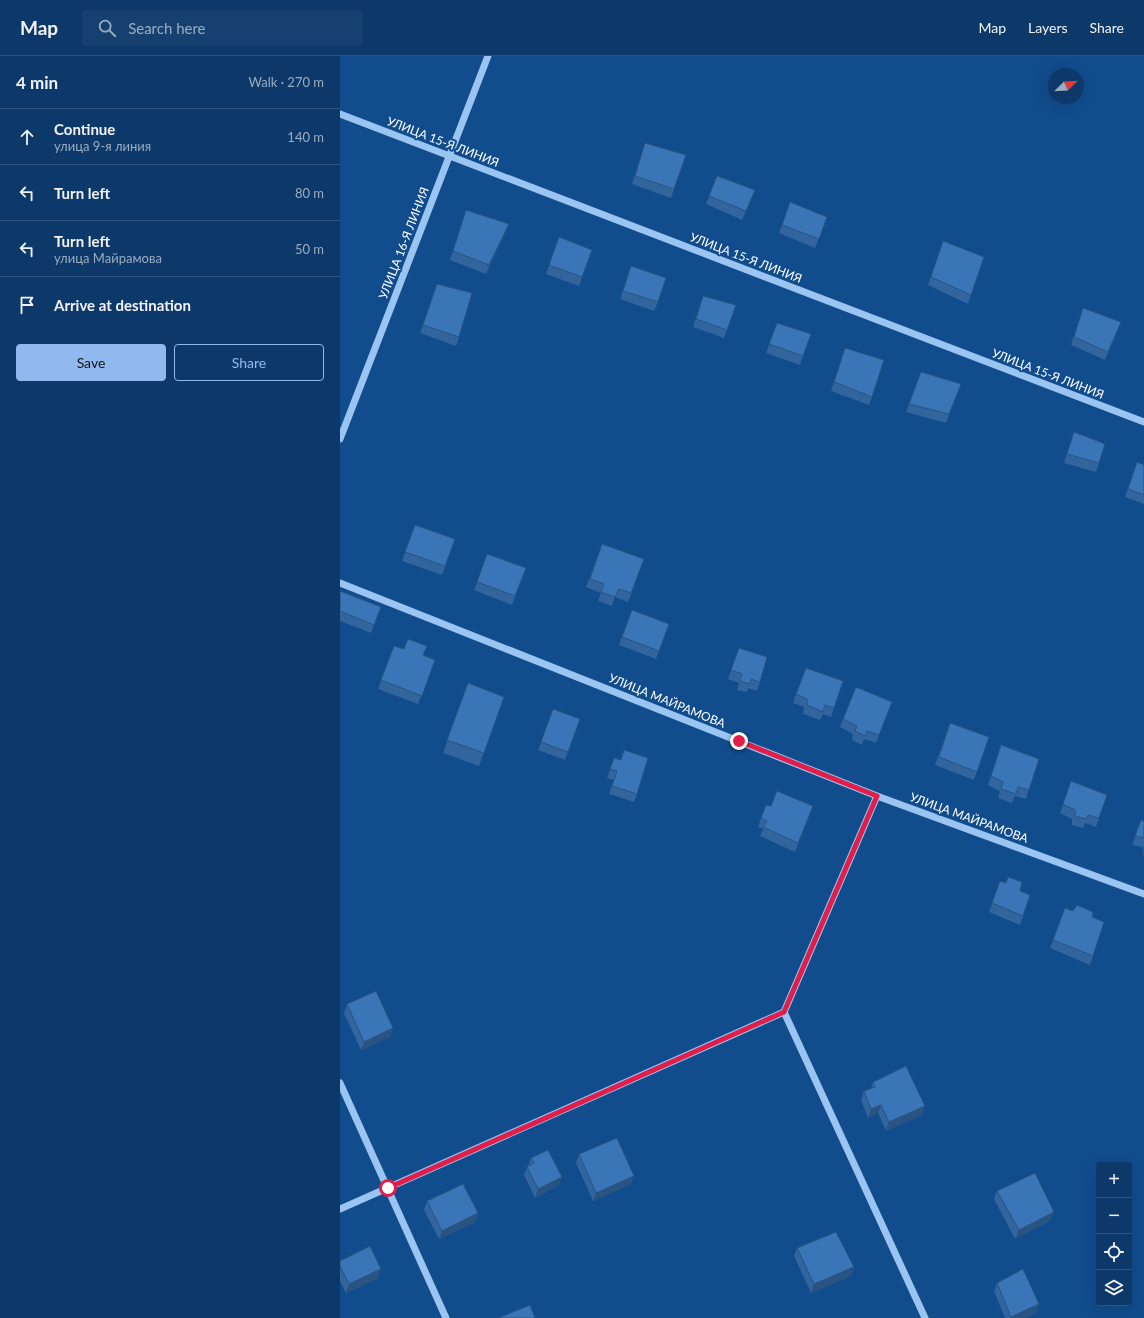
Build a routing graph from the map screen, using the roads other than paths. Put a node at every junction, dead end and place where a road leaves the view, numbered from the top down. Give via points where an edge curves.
1 (488, 56) edge
2 (340, 114) edge
3 (450, 157) junction
4 (1144, 422) edge
5 (340, 439) edge
6 (340, 583) edge
7 (877, 796) junction
8 (1144, 894) edge
9 (784, 1012) junction
10 (340, 1083) edge
11 (388, 1188) junction
12 (340, 1209) edge
13 (446, 1318) edge
14 (925, 1318) edge

1 - 3 street, УЛИЦА 16-Я ЛИНИЯ
2 - 3 street, УЛИЦА 15-Я ЛИНИЯ
3 - 4 street, УЛИЦА 15-Я ЛИНИЯ
3 - 5 street, УЛИЦА 16-Я ЛИНИЯ
6 - 7 street, УЛИЦА МАЙРАМОВА
7 - 8 street, УЛИЦА МАЙРАМОВА
7 - 9 street
9 - 11 street
9 - 14 street
10 - 11 street
11 - 12 street
11 - 13 street

